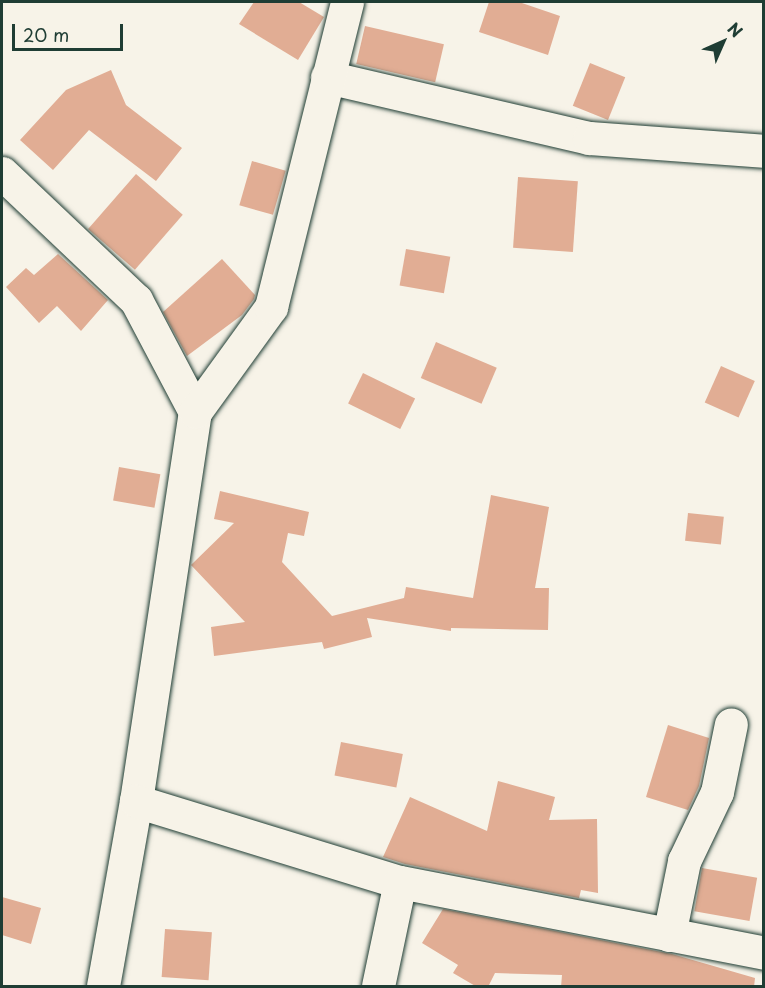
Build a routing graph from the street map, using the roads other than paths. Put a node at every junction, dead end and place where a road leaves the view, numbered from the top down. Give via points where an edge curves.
1 (347, 2) edge
2 (327, 77) junction
3 (764, 151) edge
4 (2, 173) edge
5 (195, 412) junction
6 (731, 724) dead end
7 (136, 801) junction
8 (400, 882) junction
9 (669, 935) junction
10 (764, 953) edge
11 (103, 987) edge
12 (378, 987) edge

1 - 2 street
2 - 3 street via 589,138
2 - 5 street via 271,307
4 - 5 street via 136,300
5 - 7 street
6 - 9 street via 717,792 684,861
7 - 8 street
7 - 11 street
8 - 9 street
8 - 12 street
9 - 10 street

